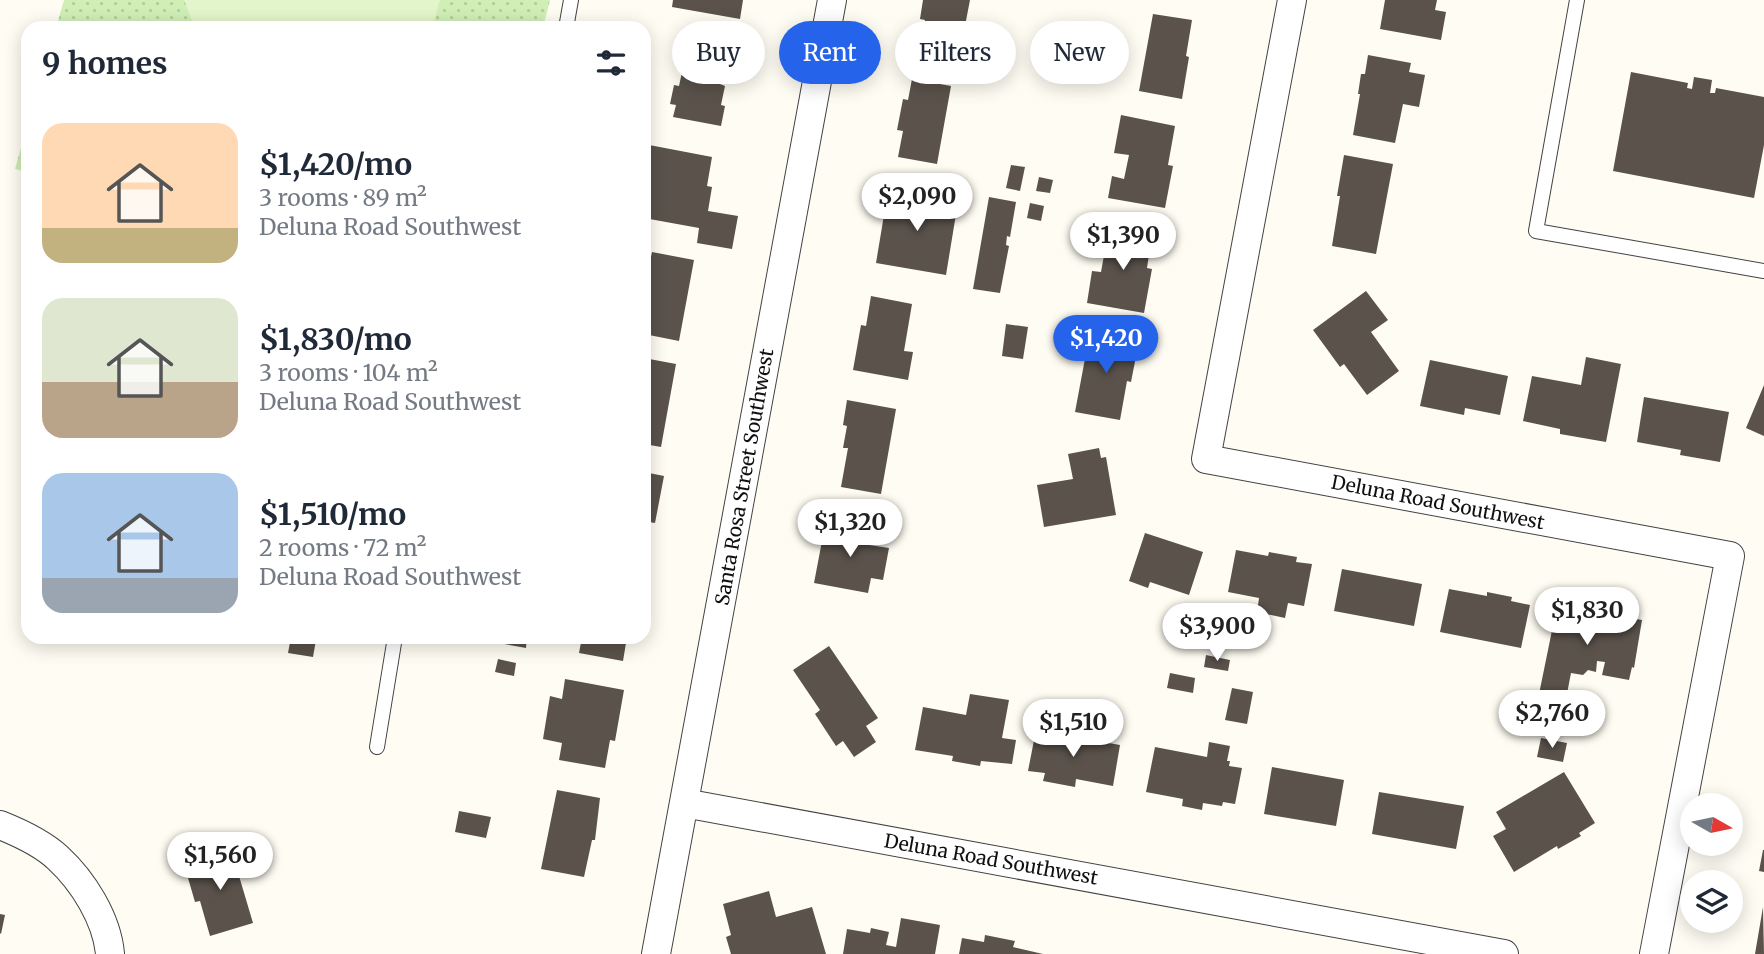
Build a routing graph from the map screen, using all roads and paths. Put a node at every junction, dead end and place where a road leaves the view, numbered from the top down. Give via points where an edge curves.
1 (571, 0) edge
2 (832, 0) edge
3 (1292, 0) edge
4 (1577, 0) edge
5 (567, 21) edge
6 (1764, 271) edge
7 (394, 644) edge
8 (377, 747) dead end
9 (684, 803) junction
10 (0, 825) edge
11 (110, 954) edge
12 (656, 954) edge
13 (1504, 954) edge
14 (1654, 954) edge

1 - 5 lane
2 - 9 street, Santa Rosa Street Southwest
3 - 14 street, Deluna Road Southwest via 1206,459 1730,556
4 - 6 lane via 1536,230
7 - 8 lane
9 - 12 street, Santa Rosa Street Southwest
9 - 13 street, Deluna Road Southwest
10 - 11 street via 27,836 65,866 96,909

